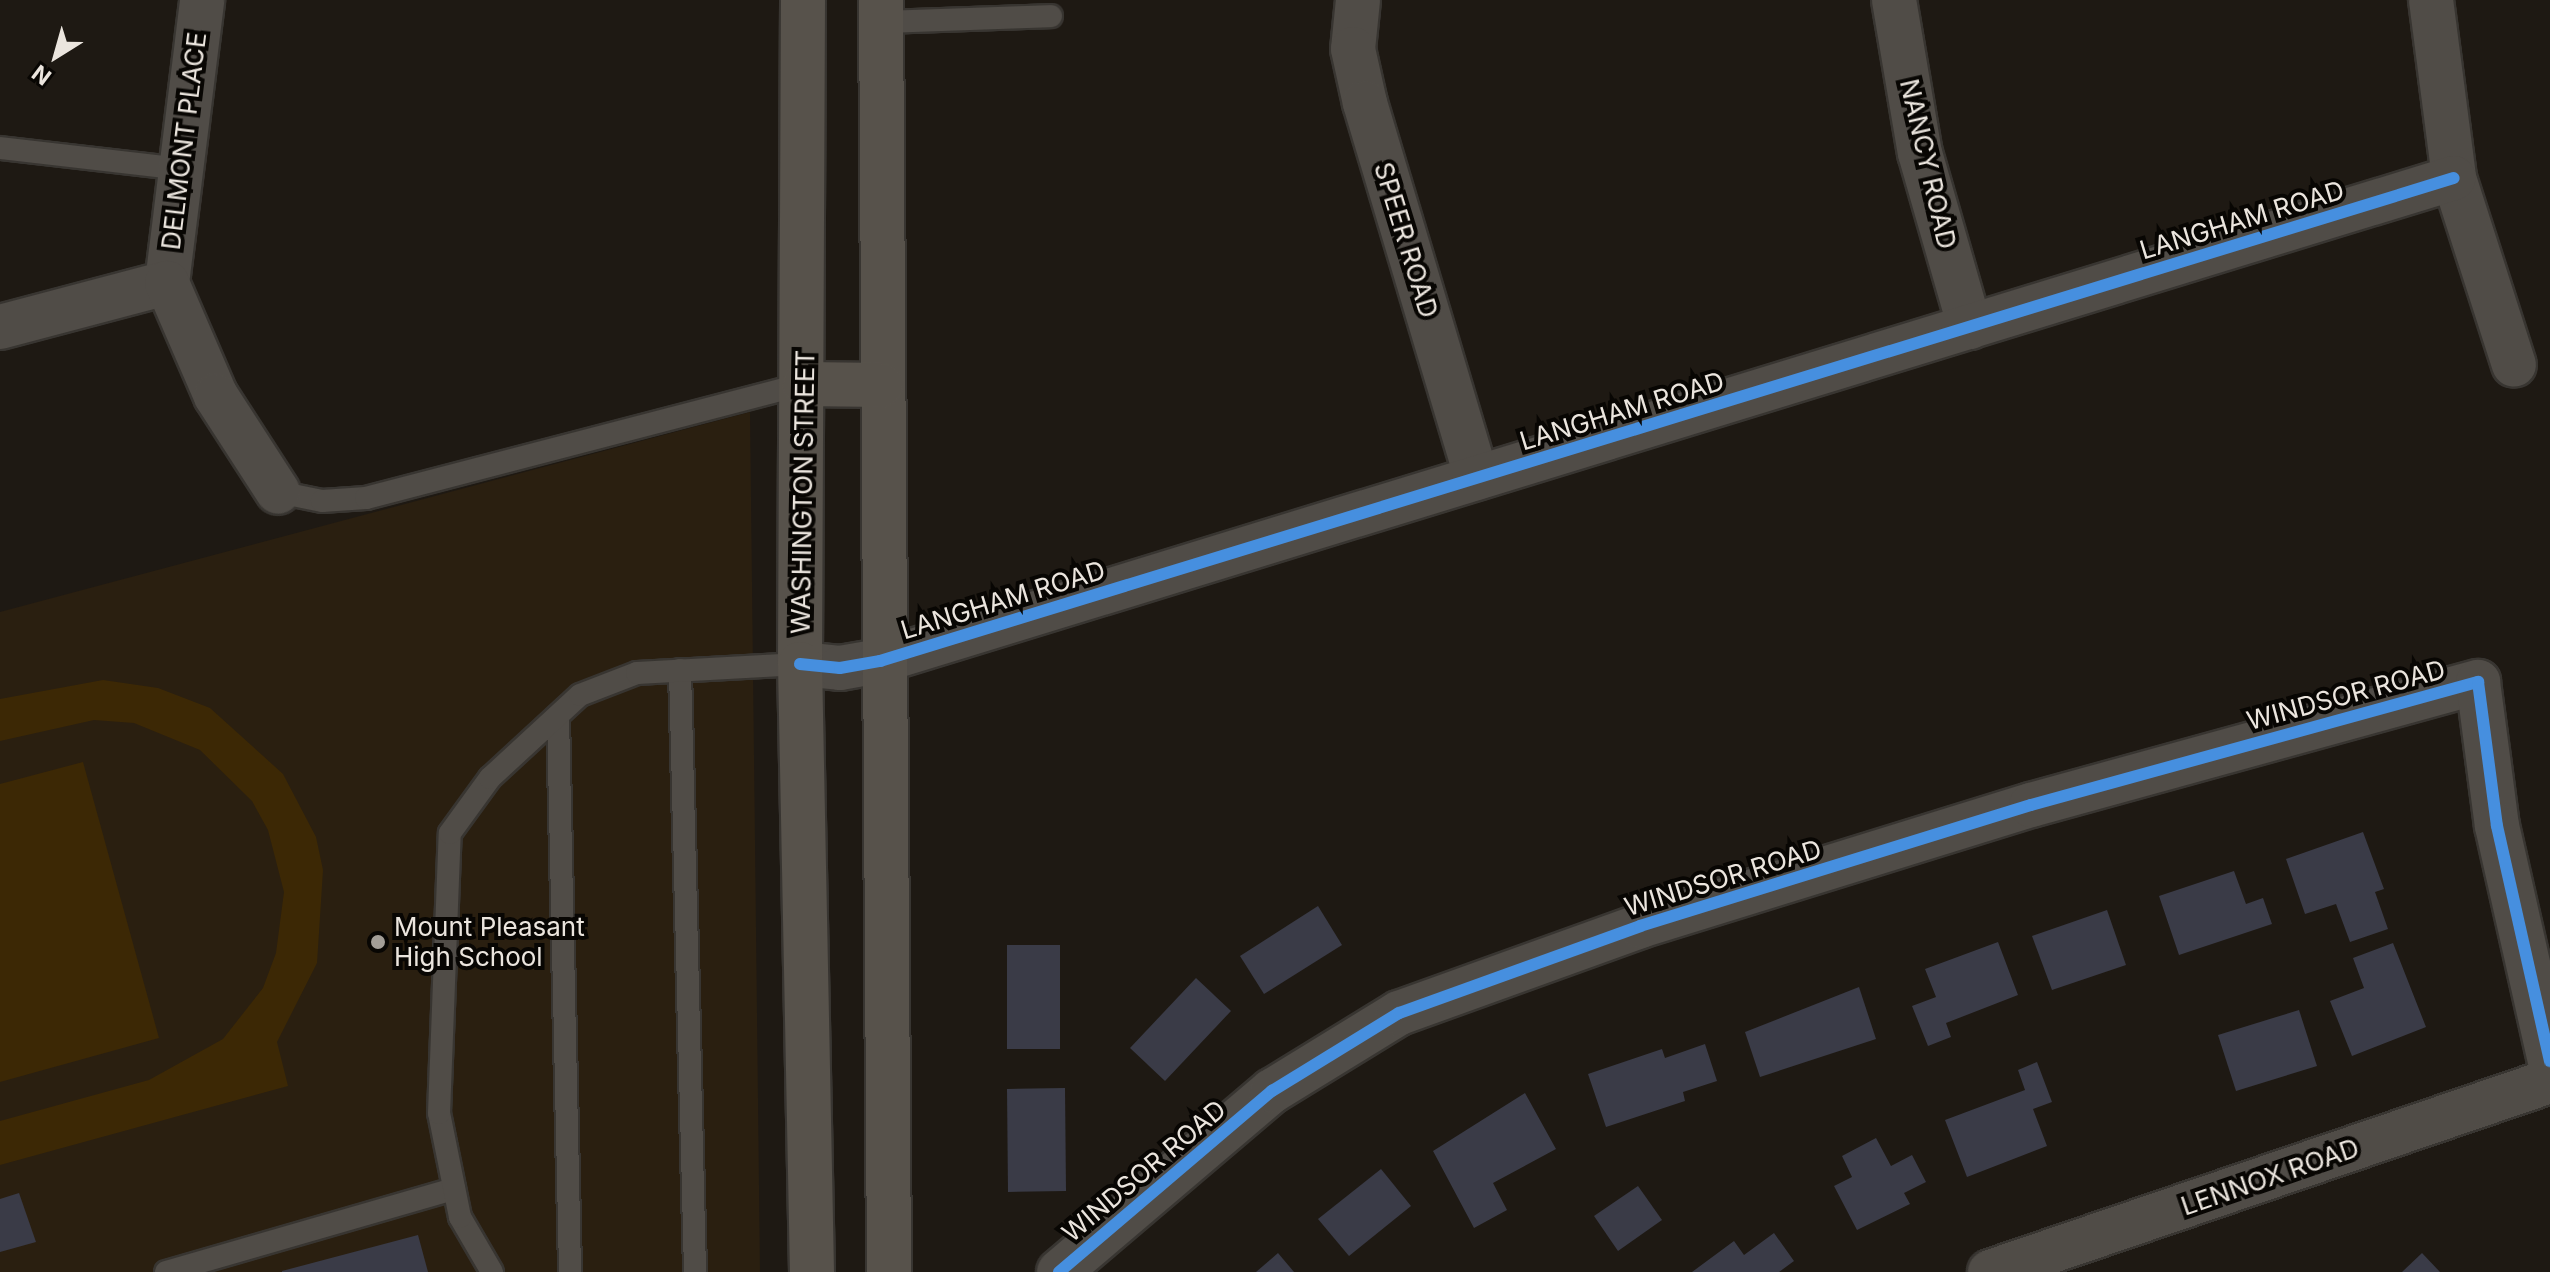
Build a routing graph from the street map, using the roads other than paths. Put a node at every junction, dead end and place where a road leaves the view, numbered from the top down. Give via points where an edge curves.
1 (202, 0) edge
2 (803, 0) edge
3 (1358, 0) edge
4 (1894, 0) edge
5 (2431, 0) edge
6 (881, 11) edge
7 (1051, 16) dead end
8 (0, 148) edge
9 (181, 169) junction
10 (2454, 178) junction
11 (167, 283) junction
12 (0, 327) edge
13 (1970, 327) junction
14 (2514, 365) dead end
15 (805, 384) junction
16 (881, 385) junction
17 (1477, 478) junction
18 (278, 492) joint
19 (880, 661) junction
20 (800, 664) junction
21 (680, 670) junction
22 (558, 716) junction
23 (2550, 1061) edge
24 (2550, 1081) edge
25 (454, 1189) junction
26 (166, 1272) edge
27 (492, 1272) edge
28 (570, 1272) edge
29 (695, 1272) edge
30 (812, 1272) edge
31 (889, 1272) edge
32 (1059, 1272) edge
33 (1990, 1272) edge

1 - 9 street, DELMONT PLACE
2 - 15 main road, WASHINGTON STREET
3 - 17 street, SPEER ROAD via 1353,49 1365,103
4 - 13 street, NANCY ROAD via 1920,153
5 - 10 street
6 - 7 lane
6 - 16 main road
8 - 9 lane
9 - 11 street, DELMONT PLACE
10 - 13 street, LANGHAM ROAD
10 - 14 street
11 - 12 street
11 - 18 street via 228,418
13 - 17 street, LANGHAM ROAD
15 - 16 main road
15 - 18 lane via 366,498 322,501
15 - 20 main road, WASHINGTON STREET
16 - 19 main road
17 - 19 street, LANGHAM ROAD
19 - 20 street, LANGHAM ROAD via 840,668
19 - 31 main road
20 - 21 lane
20 - 30 main road, WASHINGTON STREET
21 - 22 lane via 637,673 580,695
21 - 29 lane
22 - 25 lane via 490,778 450,833 439,1113
22 - 28 lane
23 - 32 street, WINDSOR ROAD via 2497,826 2478,682 2001,814 1640,926 1399,1013 1272,1091
24 - 33 street, LENNOX ROAD
25 - 26 lane
25 - 27 lane via 460,1217

